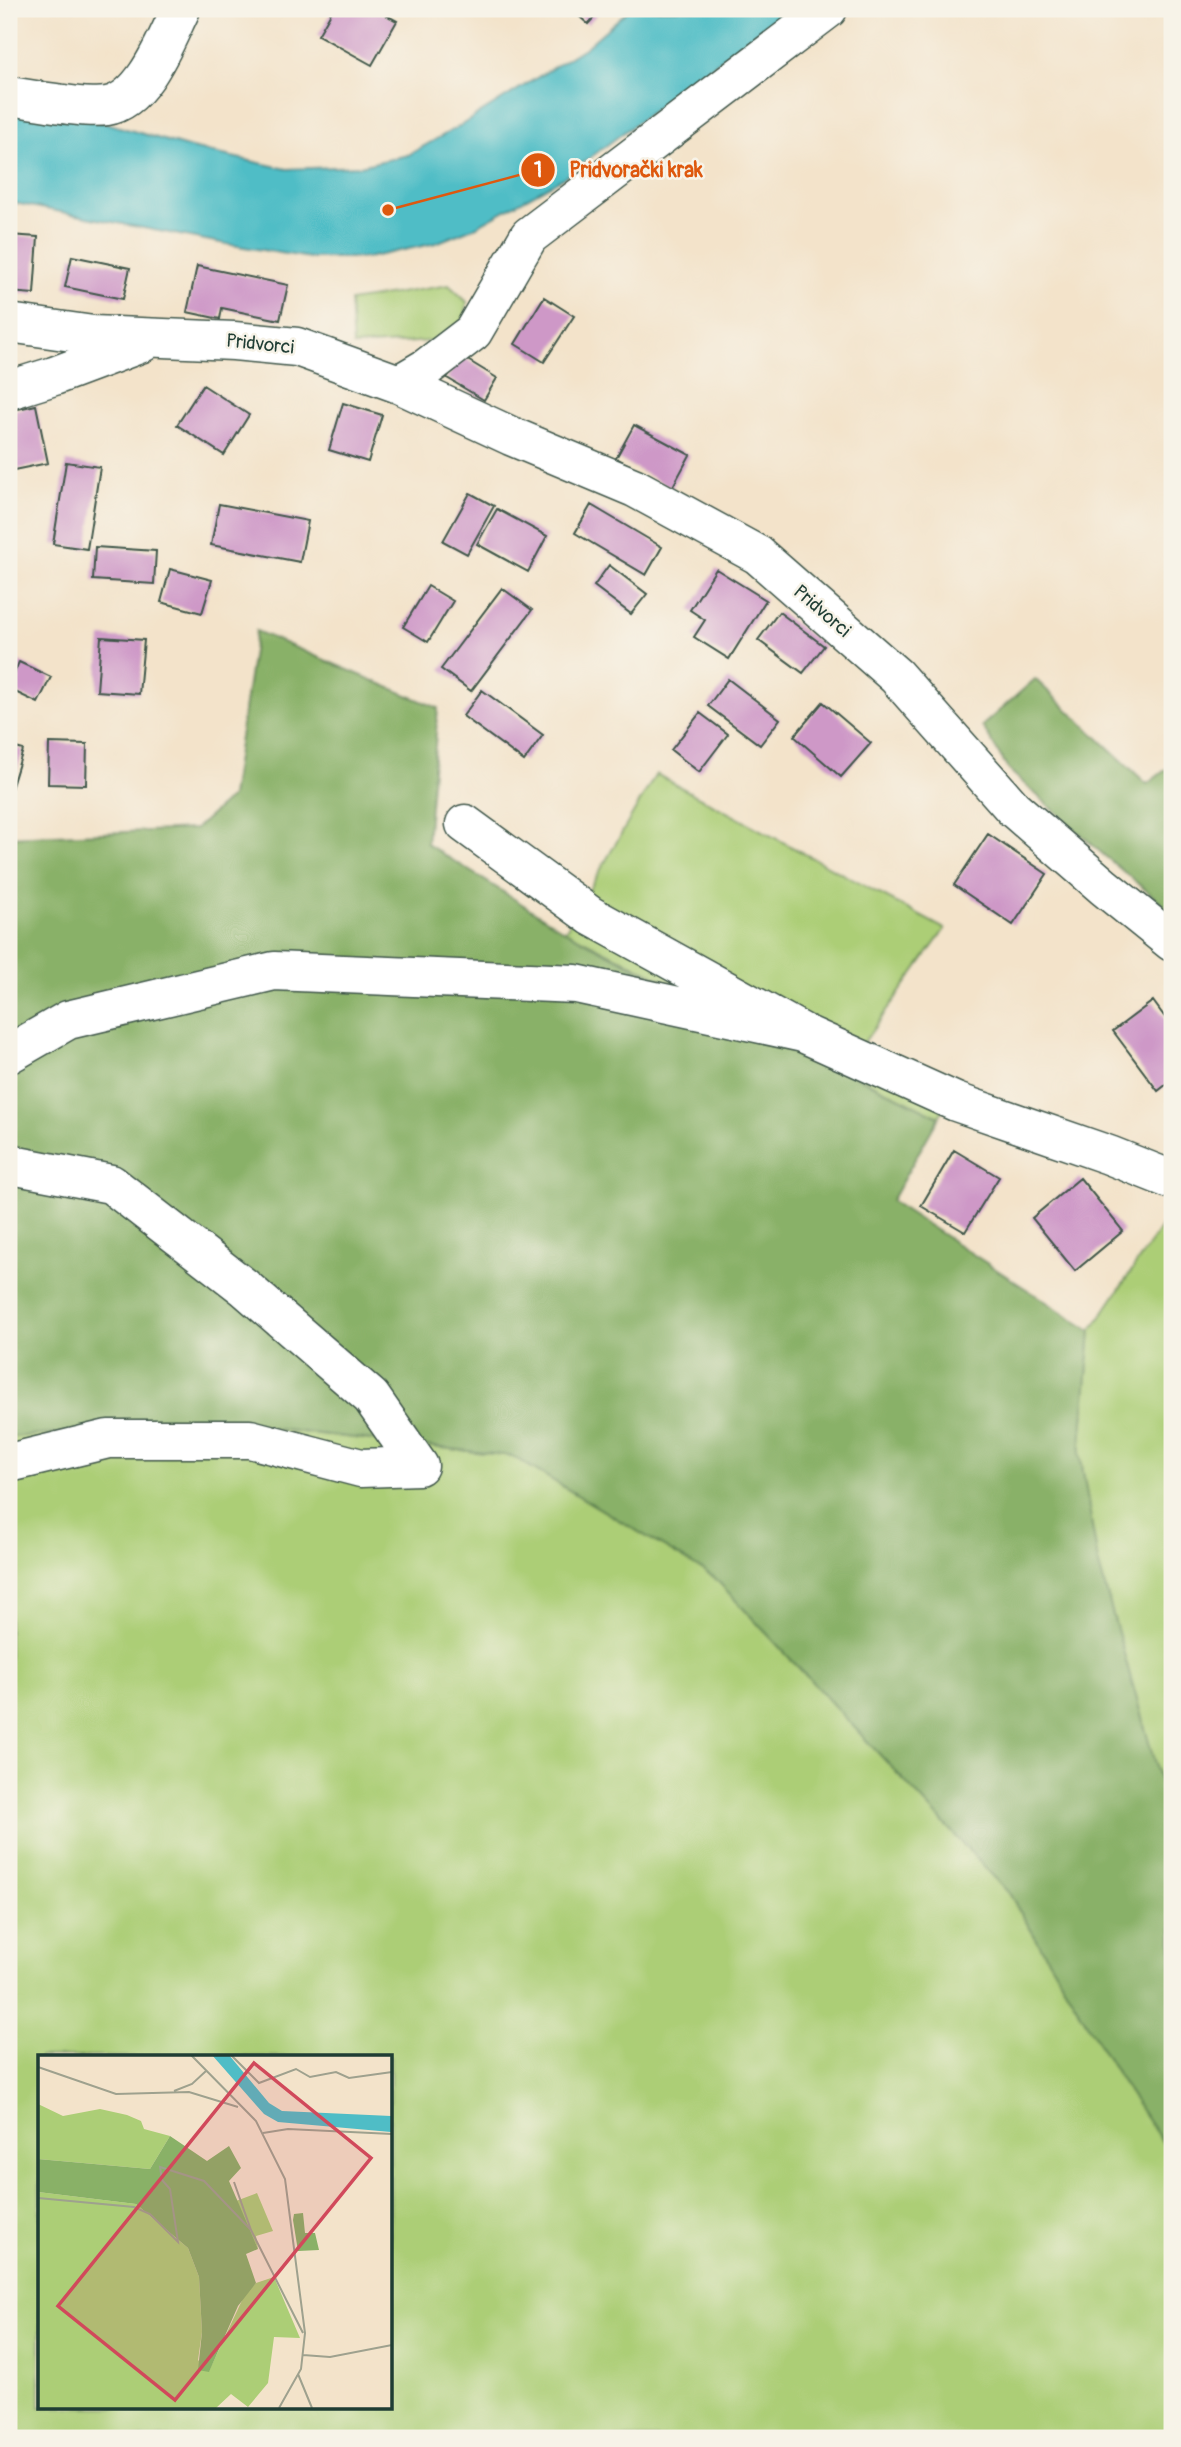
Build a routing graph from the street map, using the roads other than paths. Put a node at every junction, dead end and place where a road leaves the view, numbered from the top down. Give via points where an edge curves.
1 (181, 9) edge
2 (828, 9) edge
3 (9, 96) edge
4 (9, 323) edge
5 (157, 338) junction
6 (399, 384) junction
7 (9, 390) edge
8 (464, 824) dead end
9 (1172, 942) edge
10 (803, 1033) junction
11 (9, 1054) edge
12 (9, 1161) edge
13 (1172, 1180) edge
14 (9, 1464) edge

1 - 3 street via 155,60 126,100 106,107
2 - 6 street via 530,236 473,332
4 - 5 street, Pridvorci
5 - 6 street, Pridvorci via 297,347
5 - 7 street, Pridvorci
6 - 9 street, Pridvorci via 635,488 758,555 896,677 1013,808
8 - 10 street via 591,916
10 - 11 street via 576,984 274,971 68,1020
10 - 13 street via 956,1101
12 - 14 street via 111,1184 244,1287 371,1397 419,1466 361,1468 250,1439 108,1439

